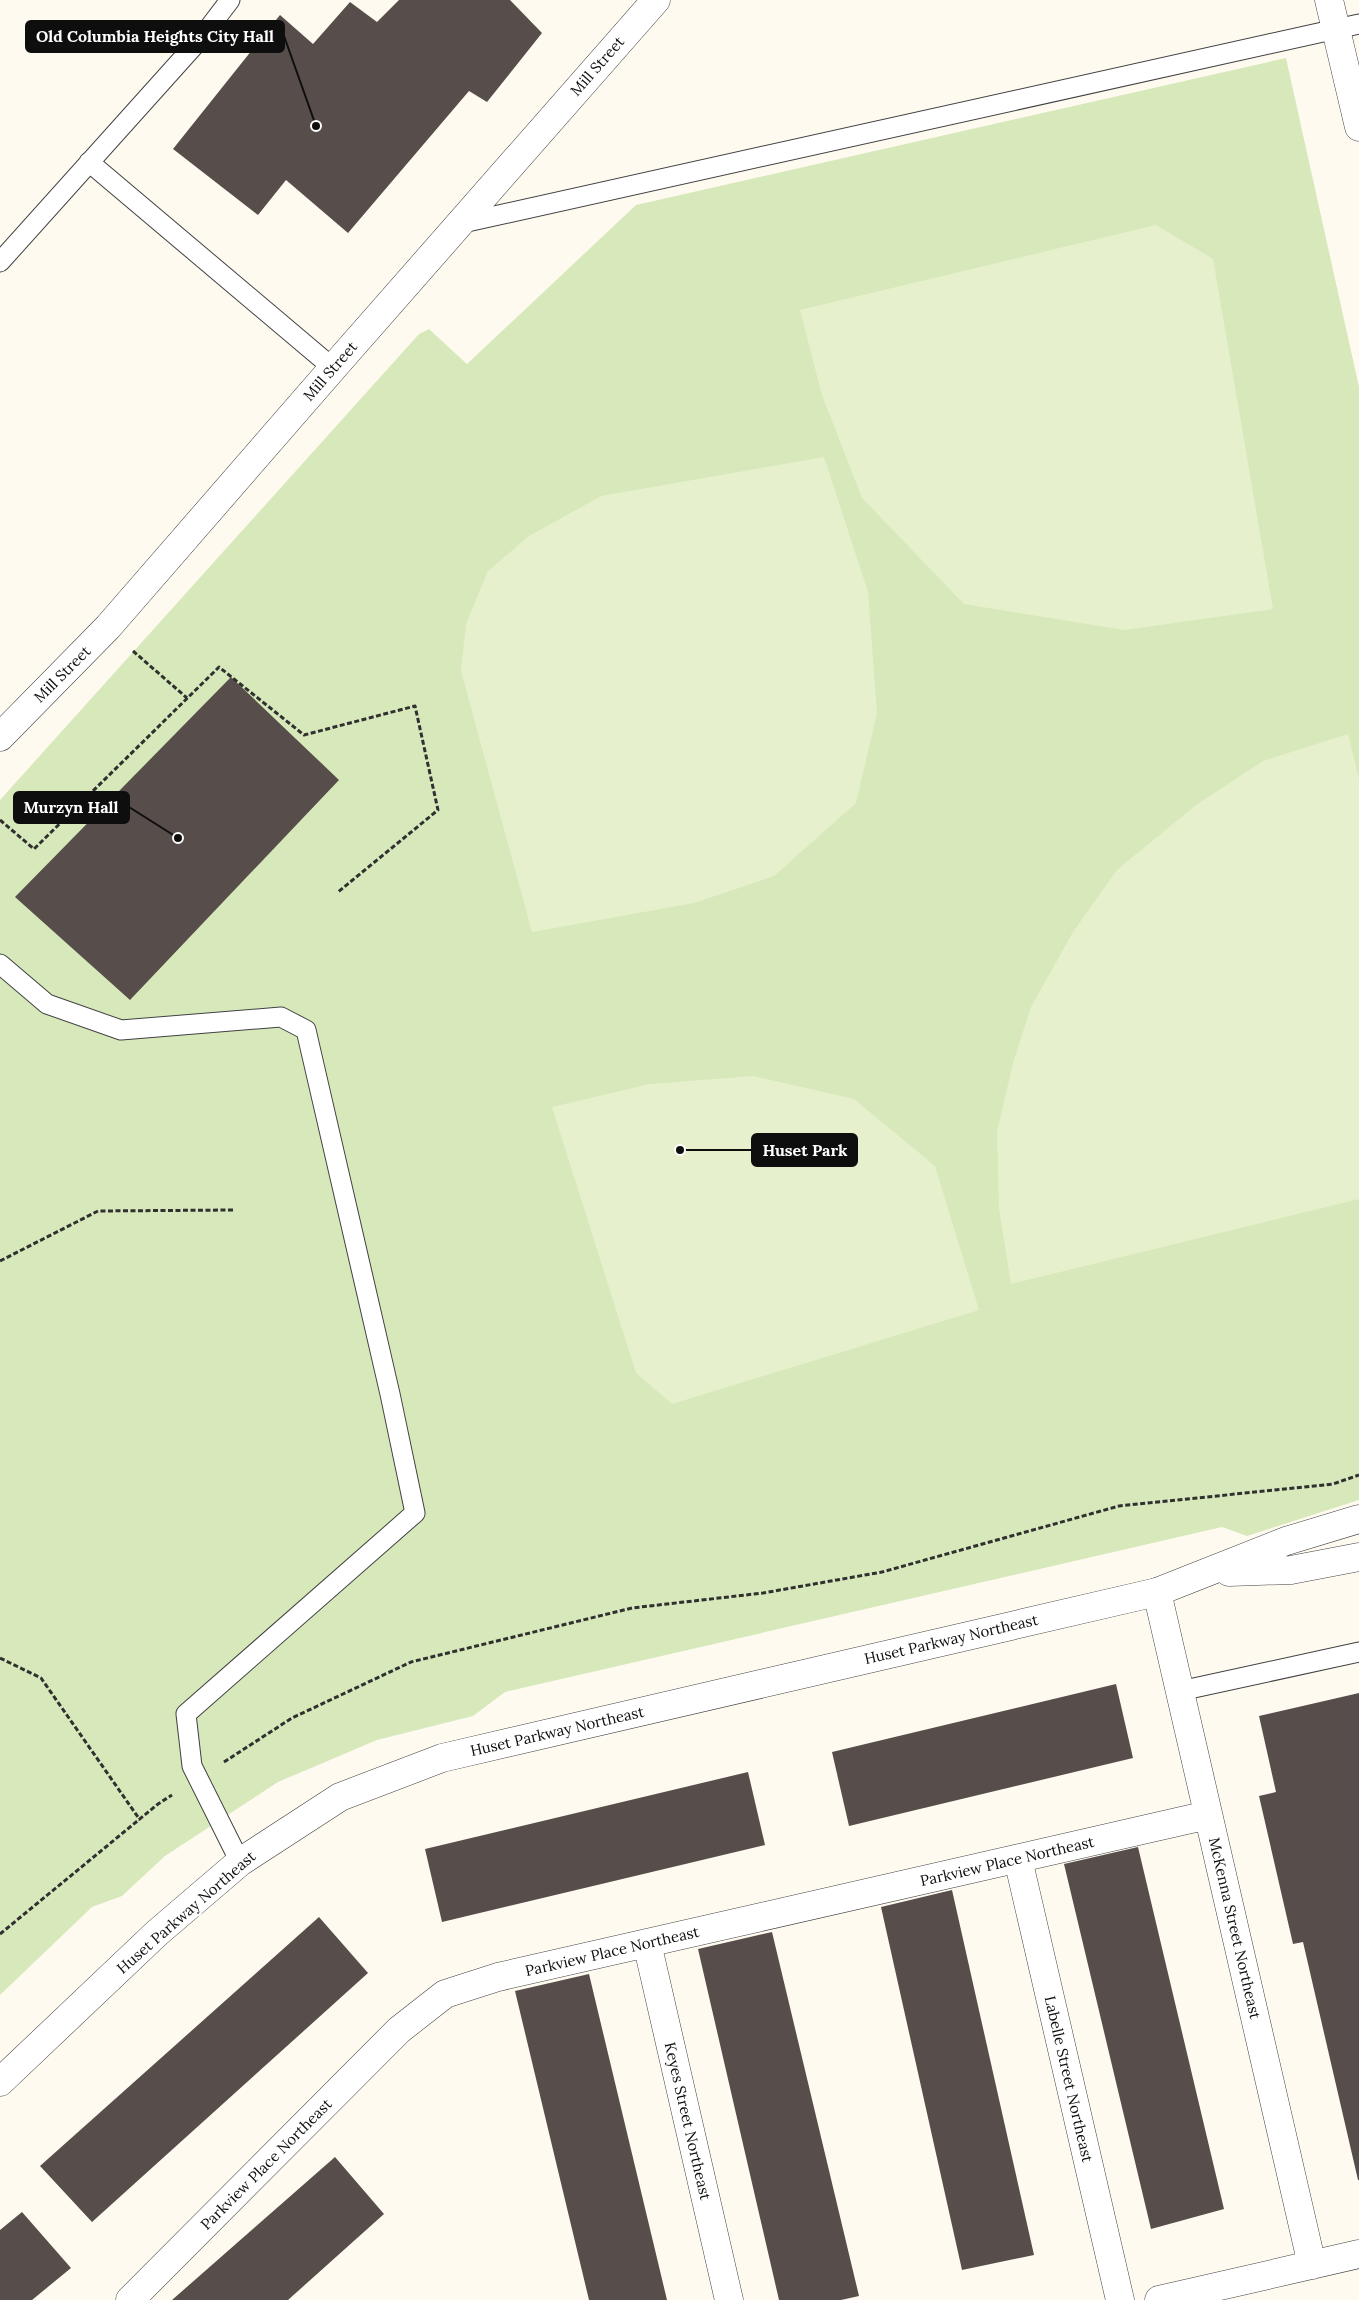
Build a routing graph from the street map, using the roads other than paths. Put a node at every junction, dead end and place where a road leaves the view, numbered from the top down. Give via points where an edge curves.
1 (230, 0) edge
2 (656, 0) edge
3 (1328, 0) edge
4 (1347, 27) edge
5 (1359, 128) edge
6 (89, 162) junction
7 (458, 224) junction
8 (0, 262) edge
9 (332, 368) junction
10 (0, 737) edge
11 (0, 964) edge
12 (1359, 1519) edge
13 (1359, 1557) edge
14 (1210, 1573) junction
15 (1157, 1592) junction
16 (1359, 1652) edge
17 (1180, 1690) junction
18 (1208, 1815) junction
19 (1018, 1859) junction
20 (240, 1862) junction
21 (647, 1943) junction
22 (0, 2082) edge
23 (1359, 2254) edge
24 (1312, 2265) junction
25 (130, 2300) edge
26 (729, 2300) edge
27 (1120, 2300) edge
28 (1159, 2300) edge

1 - 6 lane via 202,37
2 - 7 street, Mill Street
3 - 4 street
4 - 5 street
4 - 7 lane
6 - 8 lane
6 - 9 lane
7 - 9 street, Mill Street
9 - 10 street, Mill Street via 108,628
11 - 20 lane via 47,1004 122,1030 281,1017 306,1030 415,1513 186,1714 192,1766
12 - 14 street, Huset Parkway Northeast via 1286,1541
13 - 14 street, Huset Parkway Northeast via 1291,1570
14 - 15 street, Huset Parkway Northeast
15 - 17 street, McKenna Street Northeast
15 - 20 street, Huset Parkway Northeast via 442,1758 340,1798
16 - 17 lane
17 - 18 street, McKenna Street Northeast
18 - 19 street, Parkview Place Northeast
18 - 24 street, McKenna Street Northeast
19 - 21 street, Parkview Place Northeast
19 - 27 street, Labelle Street Northeast
20 - 22 street, Huset Parkway Northeast via 158,1933
21 - 25 street, Parkview Place Northeast via 498,1977 445,1994 399,2030
21 - 26 street, Keyes Street Northeast
23 - 24 street
24 - 28 street

